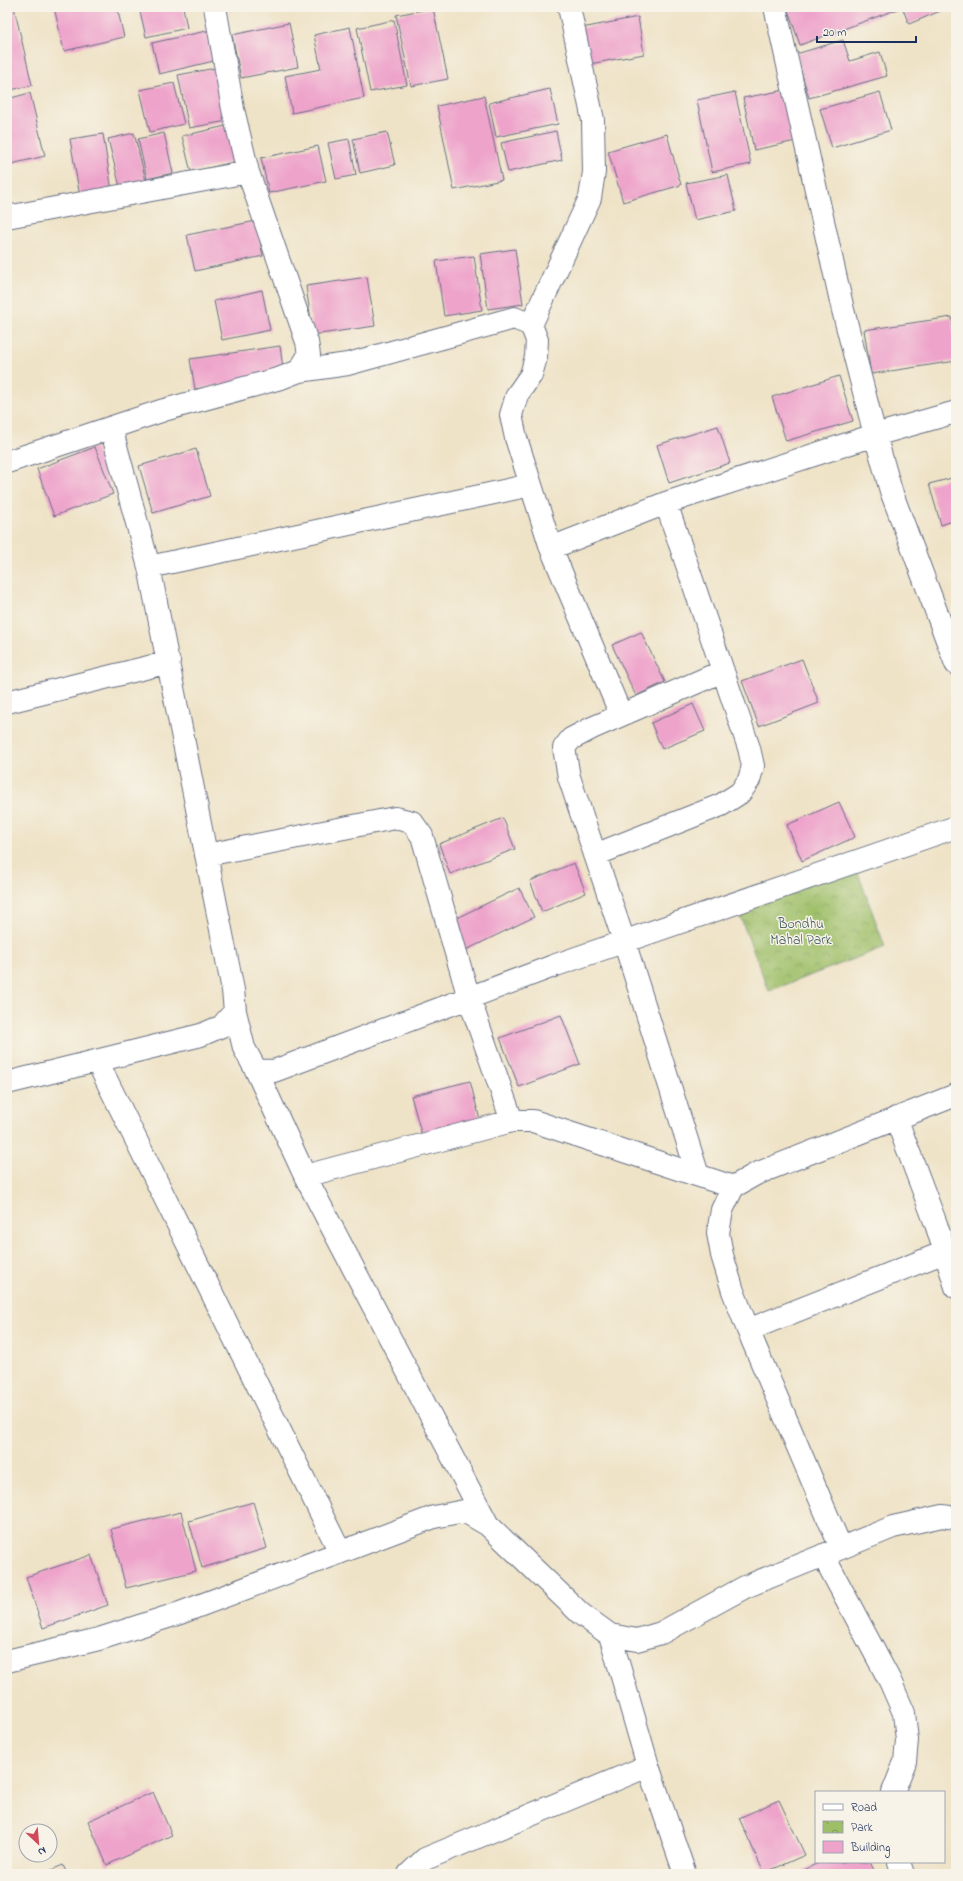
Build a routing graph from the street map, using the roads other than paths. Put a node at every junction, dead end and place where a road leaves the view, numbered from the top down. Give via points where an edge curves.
1 (215, 7) edge
2 (570, 7) edge
3 (775, 7) edge
4 (248, 172) junction
5 (7, 217) edge
6 (531, 325) junction
7 (298, 371) junction
8 (956, 412) edge
9 (112, 428) junction
10 (875, 435) junction
11 (7, 462) edge
12 (531, 485) junction
13 (666, 503) junction
14 (551, 548) junction
15 (149, 567) junction
16 (169, 662) junction
17 (956, 664) edge
18 (723, 671) junction
19 (7, 702) edge
20 (621, 715) junction
21 (956, 827) edge
22 (206, 855) junction
23 (595, 855) junction
24 (624, 941) junction
25 (469, 998) junction
26 (235, 1011) junction
27 (97, 1061) junction
28 (256, 1070) junction
29 (7, 1083) edge
30 (956, 1094) edge
31 (896, 1118) junction
32 (512, 1121) junction
33 (698, 1175) junction
34 (305, 1176) junction
35 (733, 1187) junction
36 (945, 1252) junction
37 (956, 1287) edge
38 (748, 1330) junction
39 (956, 1518) edge
40 (488, 1525) junction
41 (340, 1552) junction
42 (832, 1552) junction
43 (610, 1635) junction
44 (7, 1661) edge
45 (648, 1766) junction
46 (893, 1791) edge
47 (899, 1863) edge
48 (680, 1872) edge
49 (409, 1874) edge
50 (903, 1874) edge

1 - 4 street via 233,109
2 - 6 street via 593,120 594,172 590,198
3 - 10 street via 843,310
4 - 5 street
4 - 7 street via 307,342 309,355
6 - 7 street via 514,318 348,364
6 - 12 street via 537,340 536,357 531,375 517,395 511,415
7 - 9 street
8 - 10 street
9 - 11 street
9 - 15 street
10 - 13 street
10 - 17 street via 892,491
12 - 14 street
12 - 15 street
13 - 14 street
13 - 18 street
14 - 20 street
15 - 16 street
16 - 19 street
16 - 22 street
18 - 20 street
18 - 23 street via 753,766 749,780 740,793 721,805
20 - 23 street via 572,739 564,748 568,777
21 - 24 street
22 - 25 street via 395,818 412,822 422,836
22 - 26 street
23 - 24 street
24 - 25 street
24 - 33 street
25 - 28 street via 274,1071
25 - 32 street
26 - 27 street via 222,1026 201,1035
26 - 28 street via 244,1048
27 - 29 street
27 - 41 street
28 - 34 street
30 - 31 street
31 - 35 street via 756,1174
31 - 36 street
32 - 33 street via 533,1121
32 - 34 street
33 - 35 street
34 - 40 street
35 - 38 street via 722,1210 718,1233 732,1291
36 - 37 street
36 - 38 street
38 - 42 street
39 - 42 street via 942,1516 893,1527
40 - 41 street via 464,1511 434,1517
40 - 43 street via 581,1614
41 - 44 street via 180,1613 99,1639
42 - 43 street via 745,1587 661,1633 638,1640
42 - 46 street via 904,1713 907,1740 905,1762
43 - 45 street
45 - 48 street
45 - 49 street via 425,1859
47 - 50 street

